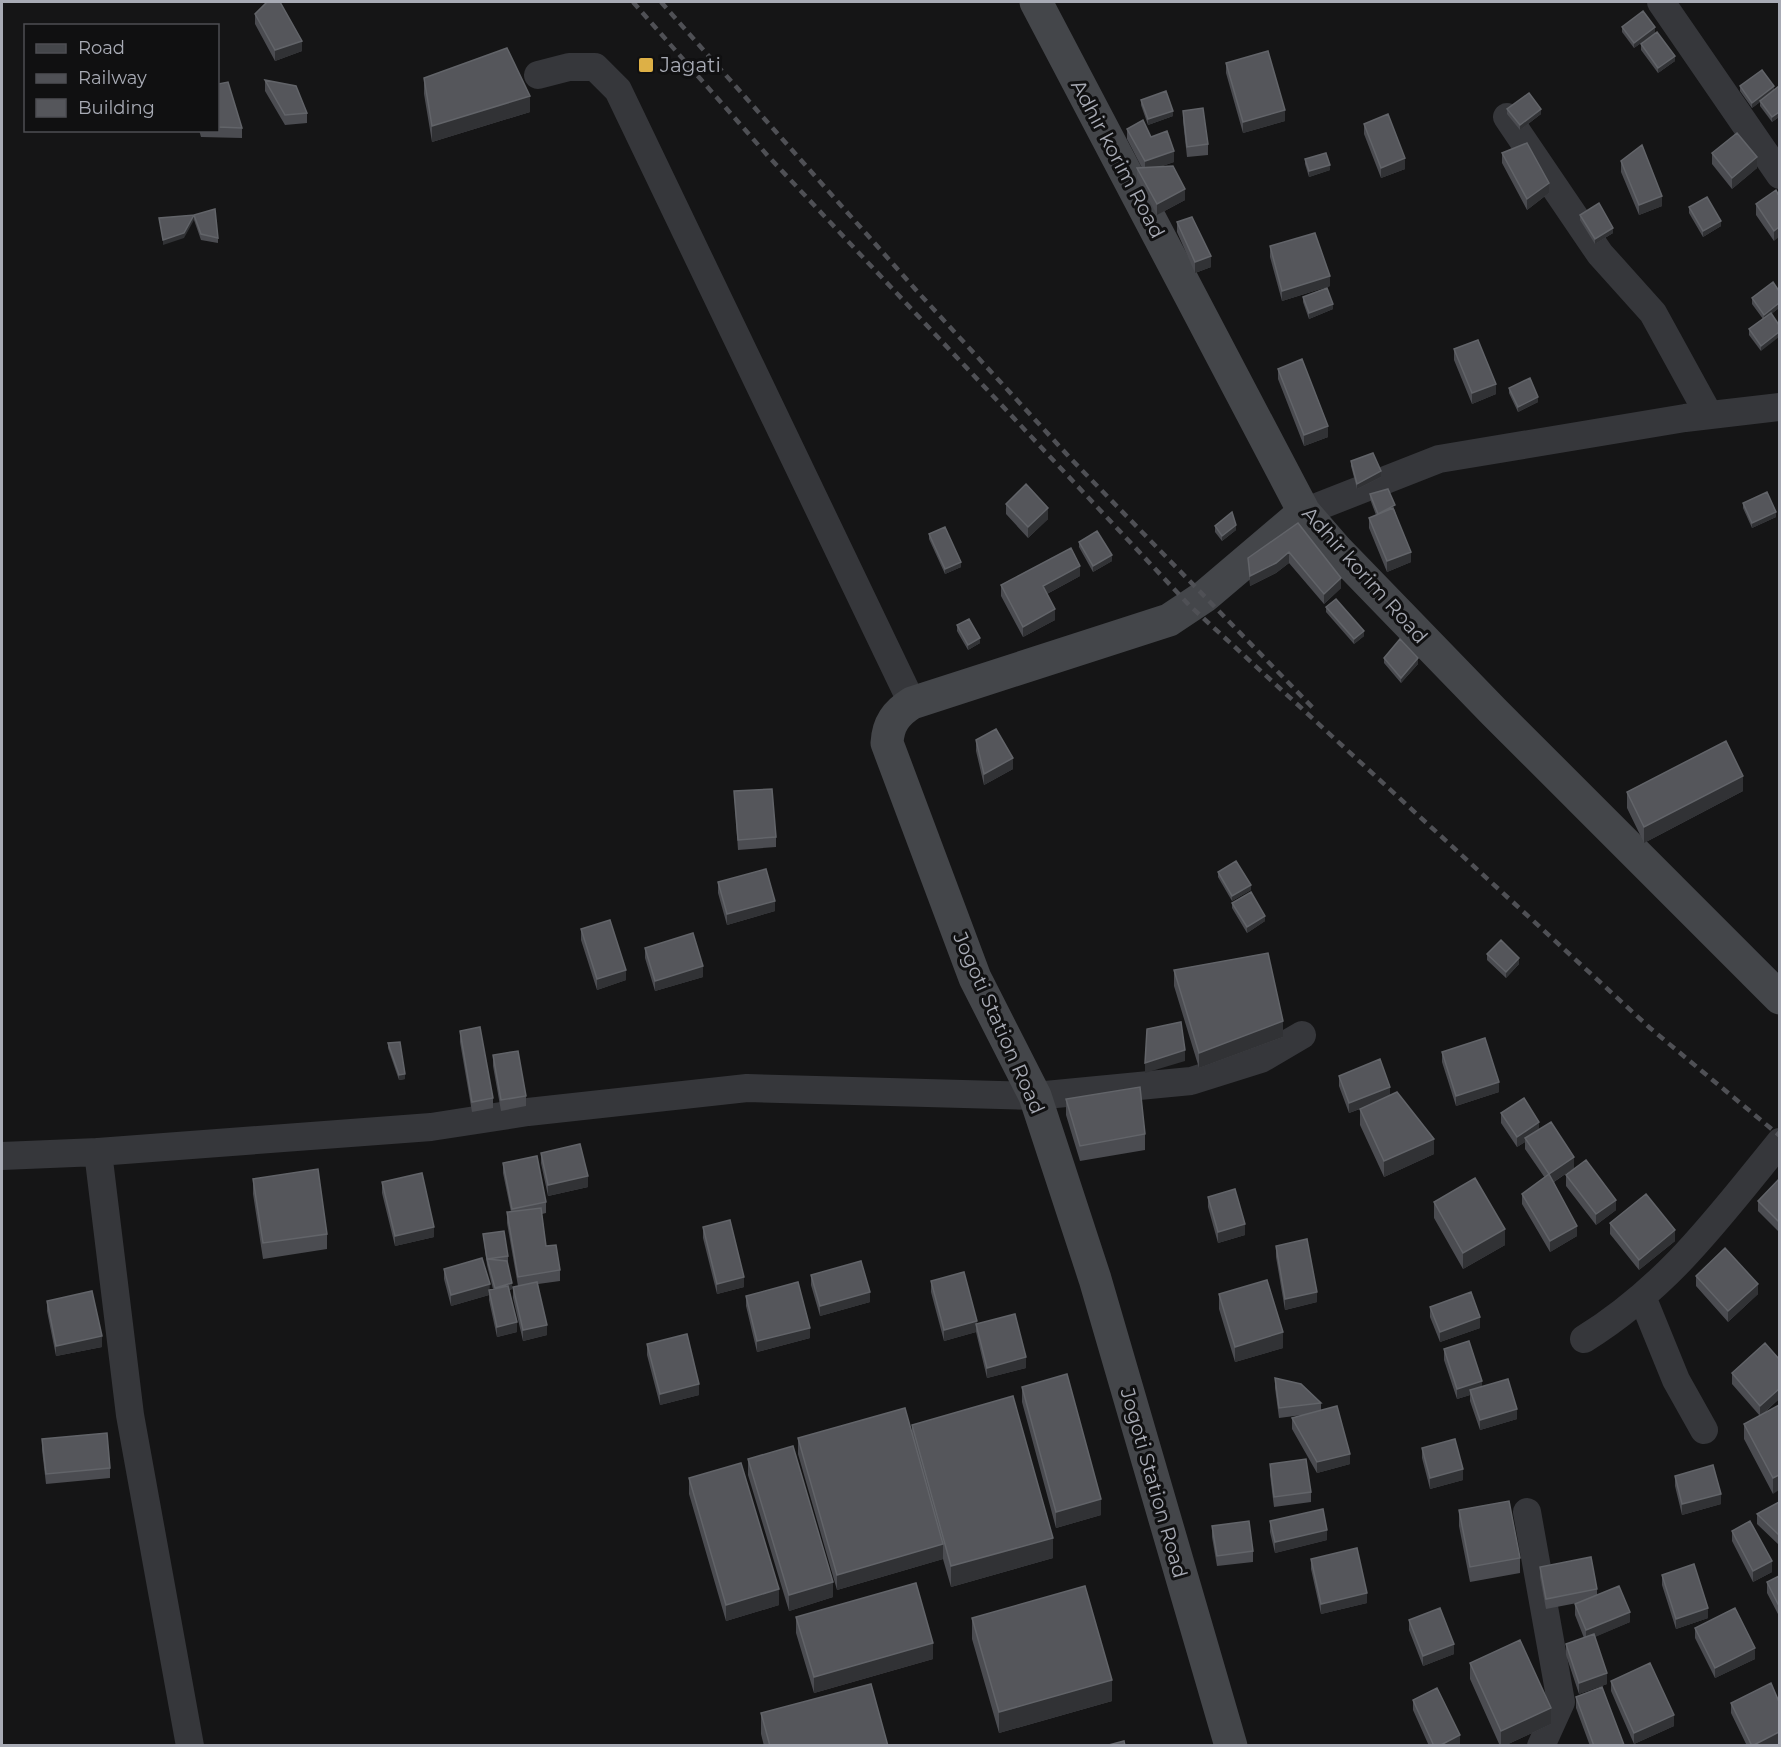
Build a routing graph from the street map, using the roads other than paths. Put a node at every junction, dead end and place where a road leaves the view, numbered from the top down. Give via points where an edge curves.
1 (1036, 2) edge
2 (1661, 2) edge
3 (538, 75) dead end
4 (1507, 117) edge
5 (1779, 175) edge
6 (1779, 407) edge
7 (1709, 415) junction
8 (1304, 512) junction
9 (912, 703) junction
10 (1779, 998) edge
11 (1302, 1035) dead end
12 (1035, 1096) junction
13 (1779, 1142) edge
14 (98, 1152) junction
15 (2, 1156) edge
16 (1643, 1299) junction
17 (1584, 1339) dead end
18 (1704, 1430) dead end
19 (1527, 1512) dead end
20 (190, 1746) edge
21 (1231, 1746) edge
22 (1541, 1746) edge

1 - 8 street, Adhir korim Road
2 - 5 street
3 - 9 street via 568,67 595,67 618,90
4 - 7 street via 1600,254 1653,313
6 - 7 street
7 - 8 street via 1439,459
8 - 9 street, Jogoti Station Road via 1205,596 1169,620
8 - 10 street, Adhir korim Road via 1493,711
9 - 12 street, Jogoti Station Road via 893,720 887,743 975,978
11 - 12 street via 1261,1059 1191,1081
12 - 14 street via 747,1088 528,1112 431,1127
12 - 21 street, Jogoti Station Road via 1095,1279
13 - 16 street via 1699,1242
14 - 15 street
14 - 20 street via 130,1415
16 - 17 street
16 - 18 street via 1676,1380
19 - 22 street via 1561,1702

